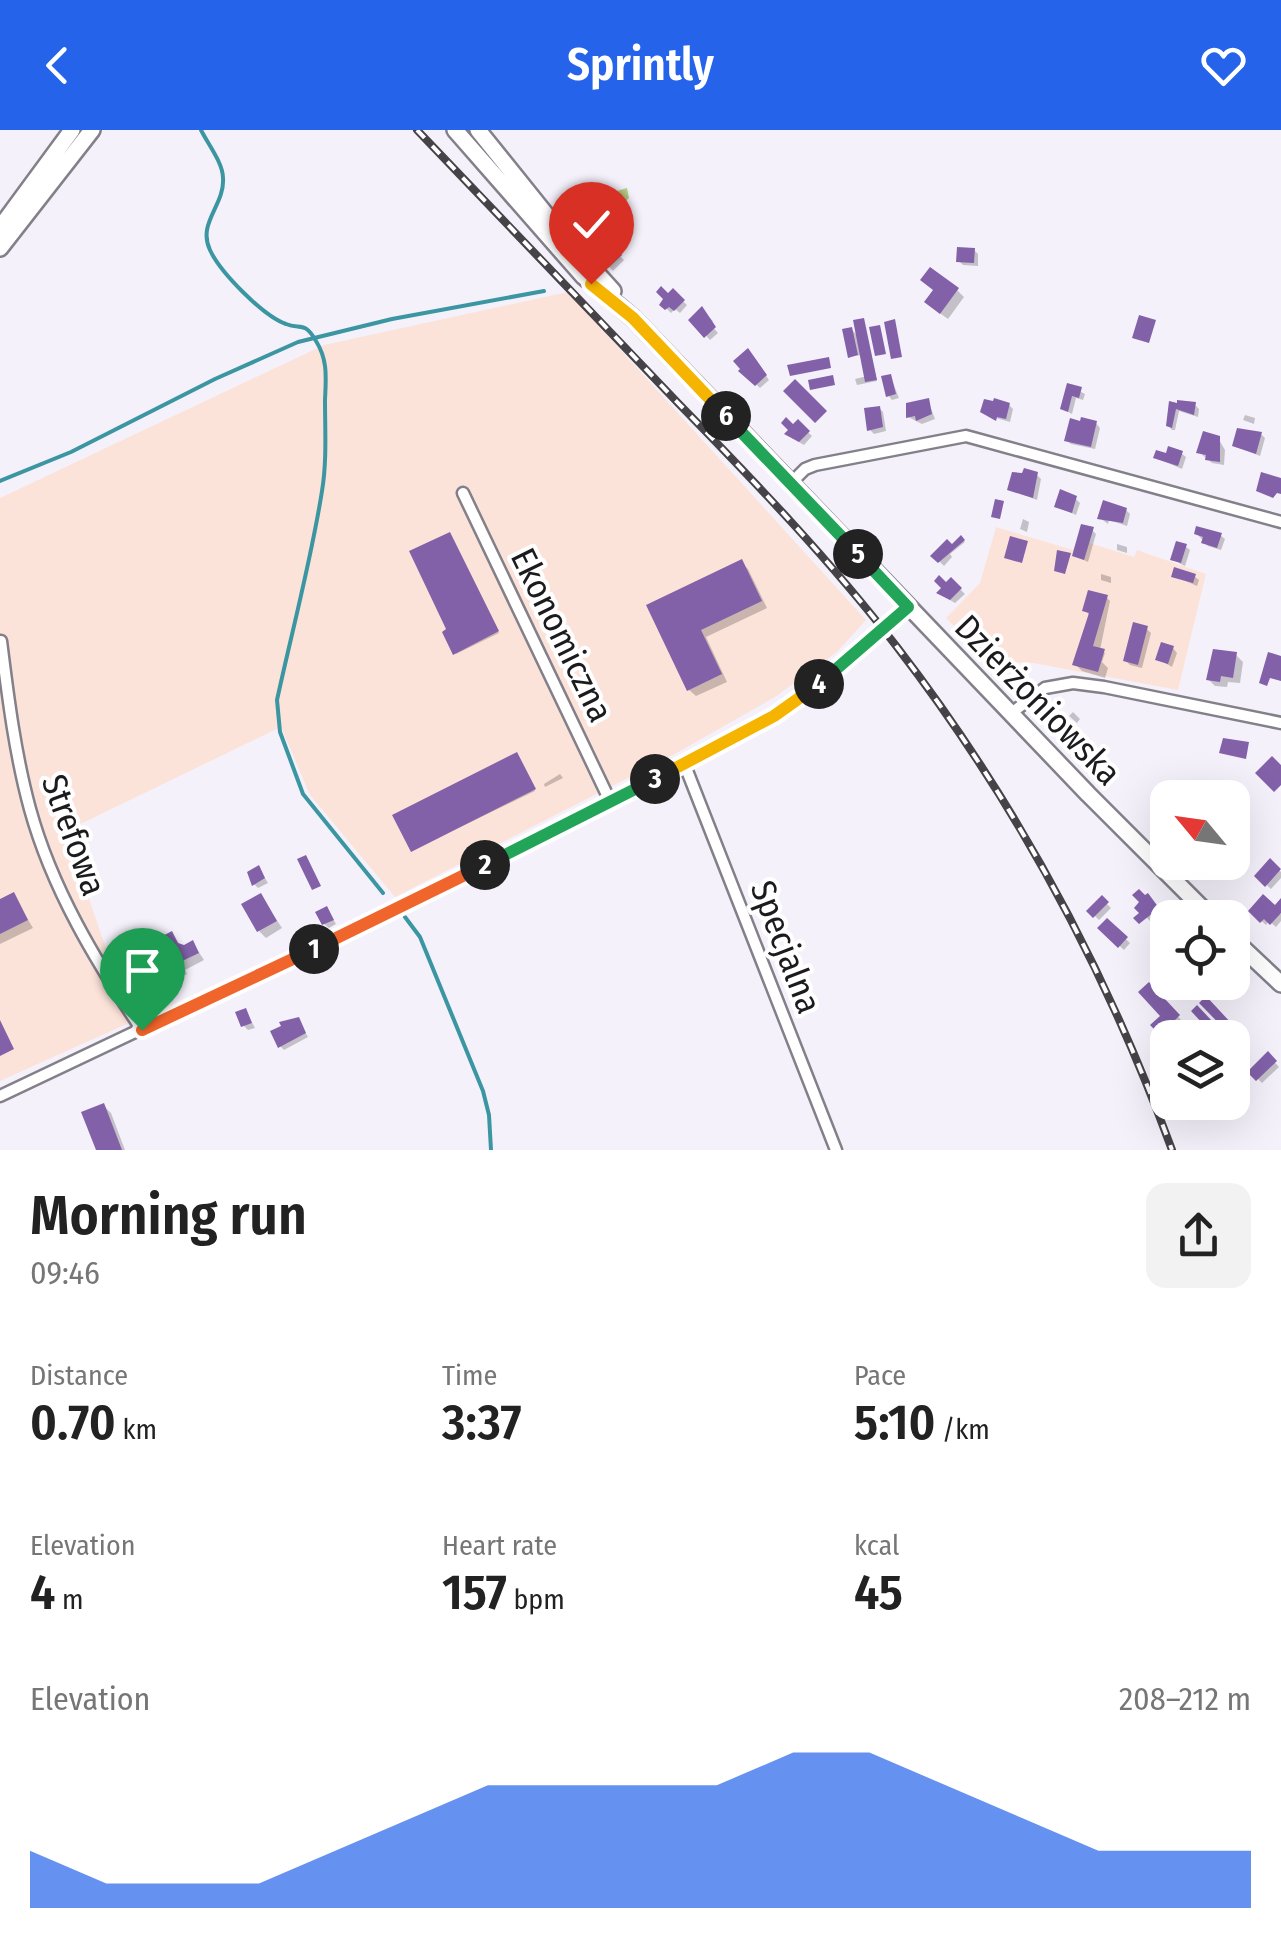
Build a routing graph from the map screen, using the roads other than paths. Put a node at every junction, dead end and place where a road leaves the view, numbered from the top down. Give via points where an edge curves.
1 (72, 130) edge
2 (92, 130) edge
3 (455, 130) edge
4 (478, 130) edge
5 (0, 228) edge
6 (0, 248) edge
7 (633, 318) junction
8 (790, 484) junction
9 (463, 493) dead end
10 (1281, 522) edge
11 (908, 607) junction
12 (1, 641) edge
13 (1010, 714) junction
14 (1281, 723) edge
15 (684, 764) junction
16 (610, 801) junction
17 (1194, 900) edge
18 (1250, 955) edge
19 (1281, 984) edge
20 (142, 1030) junction
21 (0, 1096) edge
22 (836, 1150) edge

1 - 5 main road
2 - 6 main road
3 - 7 main road via 583,276
4 - 7 main road
7 - 8 main road, Dzierżoniowska
8 - 10 street via 815,465 961,436
8 - 11 main road, Dzierżoniowska
9 - 16 street, Ekonomiczna
11 - 13 main road, Dzierżoniowska
11 - 15 street via 805,696
12 - 20 street, Strefowa via 37,831 96,962
13 - 14 street via 1045,688 1073,684
13 - 17 main road, Dzierżoniowska
15 - 16 street
15 - 22 street, Specjalna
16 - 20 street
18 - 19 main road
20 - 21 street

